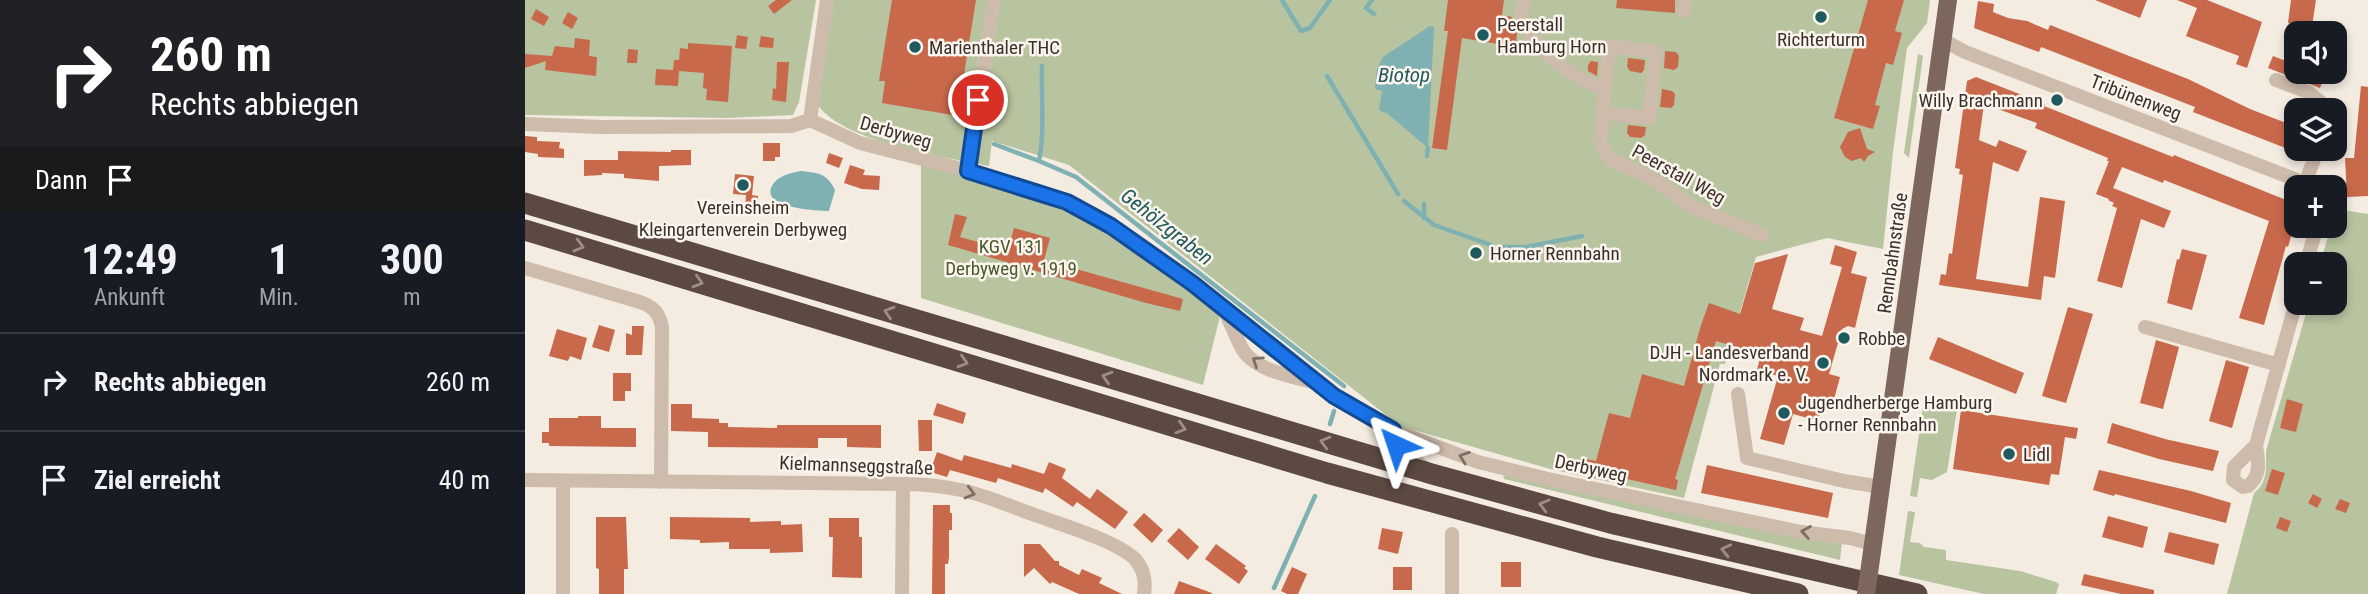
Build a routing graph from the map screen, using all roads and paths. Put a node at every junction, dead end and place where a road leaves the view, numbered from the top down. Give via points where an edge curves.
1 (827, 0) edge
2 (995, 0) edge
3 (1524, 0) edge
4 (1948, 0) edge
5 (1943, 40) junction
6 (2276, 80) dead end
7 (1605, 90) junction
8 (2315, 98) edge
9 (1603, 113) junction
10 (810, 120) junction
11 (525, 124) edge
12 (968, 171) junction
13 (2284, 175) edge
14 (525, 203) edge
15 (525, 230) edge
16 (1762, 235) dead end
17 (525, 268) edge
18 (1223, 307) junction
19 (2292, 315) edge
20 (2145, 327) dead end
21 (2279, 365) junction
22 (1318, 383) junction
23 (1738, 394) dead end
24 (1393, 430) junction
25 (2256, 445) dead end
26 (1432, 474) junction
27 (525, 480) edge
28 (563, 481) junction
29 (661, 482) junction
30 (903, 484) junction
31 (1881, 487) junction
32 (1452, 534) dead end
33 (1873, 544) junction
34 (563, 594) edge
35 (902, 594) edge
36 (1144, 594) edge
37 (1452, 594) edge
38 (1798, 594) edge
39 (1866, 594) edge
40 (1917, 594) edge

1 - 10 street
2 - 12 street
3 - 7 street via 1521,21 1539,47 1575,76
4 - 5 main road, Rennbahnstraße
5 - 13 street, Tribünenweg
5 - 31 main road, Rennbahnstraße
6 - 8 street
7 - 9 street, Peerstall Weg
7 - 9 street, Peerstall Weg via 1609,46 1656,52 1649,118
9 - 16 street, Peerstall Weg via 1600,142 1610,159 1654,179 1691,206
10 - 11 street via 792,126
10 - 12 street, Derbyweg via 860,143
12 - 18 street, Derbyweg via 1040,192 1091,214
26 -> 14 highway
15 -> 38 highway via 1327,473 1597,547
17 - 29 street via 651,305 659,314
18 - 22 street, Derbyweg
22 -> 18 street, Derbyweg via 1264,367 1245,353
19 - 21 street
20 - 21 street
21 - 25 street
22 - 24 street, Derbyweg
23 - 31 street via 1747,458
24 - 26 street via 1396,445
33 -> 24 street, Derbyweg via 1548,479 1478,462
40 -> 26 highway via 1610,523
27 - 28 street, Kielmannseggstraße
28 - 29 street, Kielmannseggstraße
28 - 34 street
29 - 30 street, Kielmannseggstraße
30 - 35 street
30 -> 36 street, Kielmannseggstraße via 981,495 1119,549 1143,572
31 - 33 main road, Rennbahnstraße
32 - 37 street
33 - 39 main road, Rennbahnstraße, bridge

